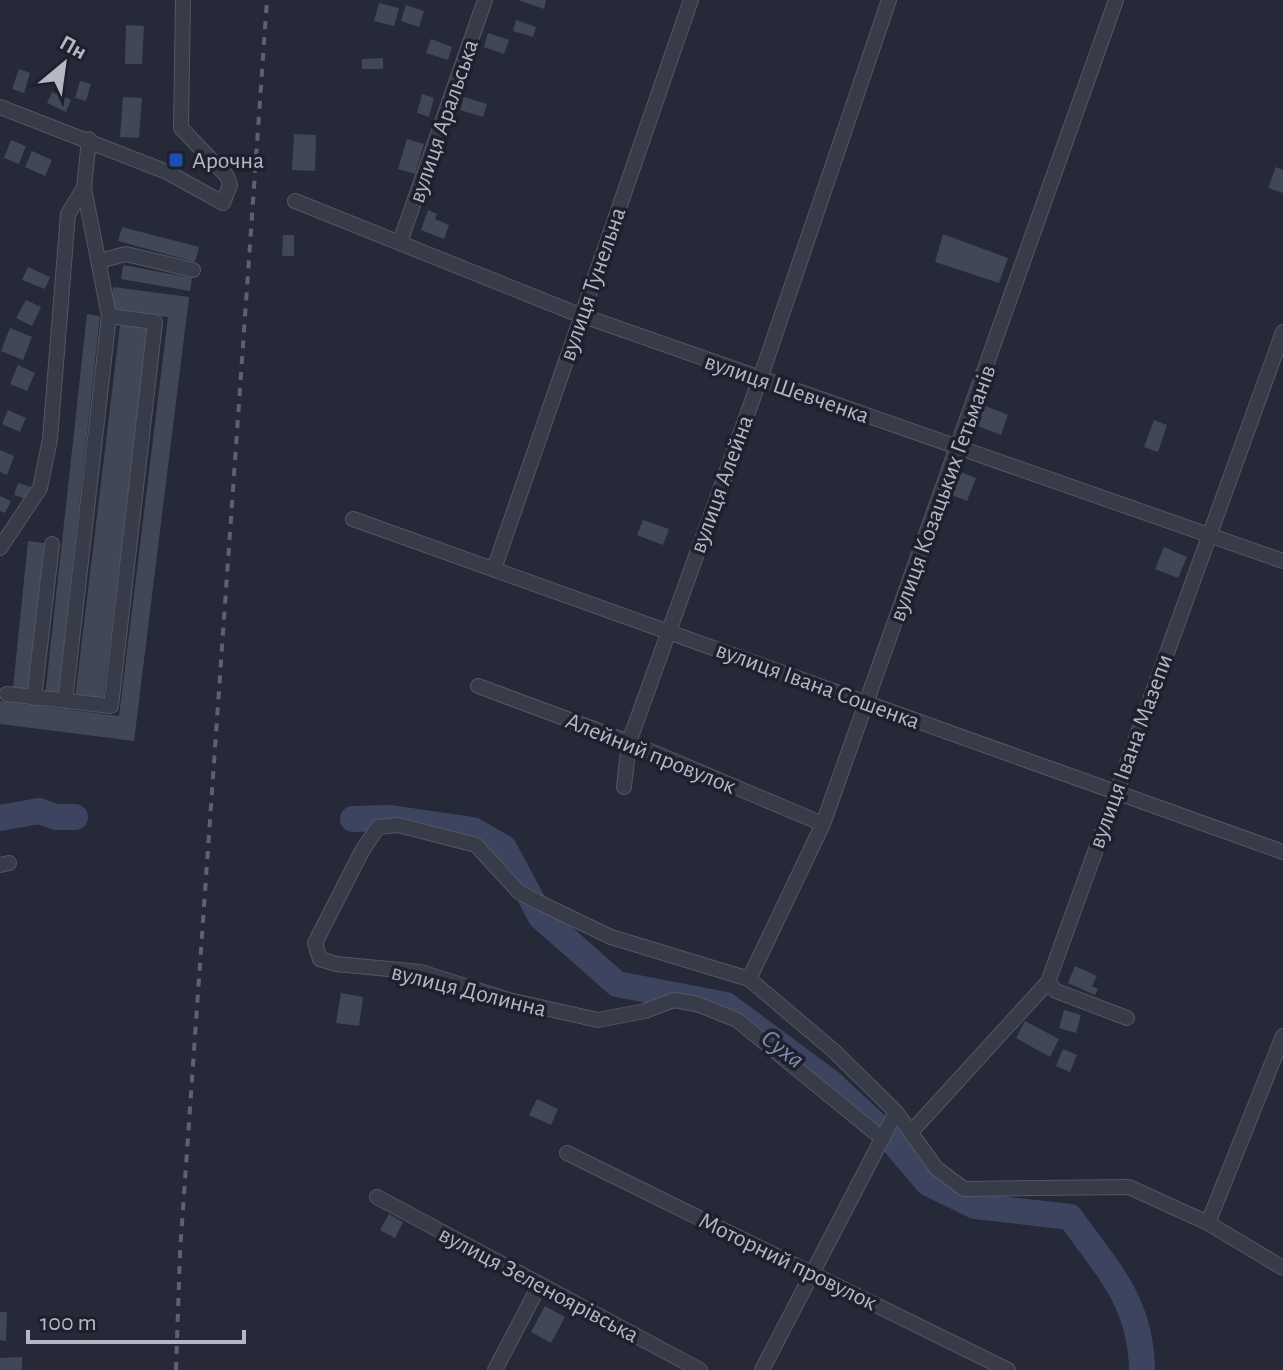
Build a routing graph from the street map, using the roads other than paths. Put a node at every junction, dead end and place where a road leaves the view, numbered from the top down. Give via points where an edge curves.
1 (183, 0) edge
2 (485, 0) edge
3 (691, 0) edge
4 (889, 0) edge
5 (1116, 0) edge
6 (0, 107) edge
7 (89, 139) junction
8 (84, 188) junction
9 (295, 201) dead end
10 (400, 242) junction
11 (99, 261) junction
12 (193, 270) dead end
13 (581, 315) junction
14 (109, 316) junction
15 (1283, 332) edge
16 (760, 379) junction
17 (959, 448) junction
18 (353, 519) dead end
19 (1209, 534) junction
20 (52, 544) dead end
21 (0, 548) edge
22 (1283, 561) edge
23 (494, 569) junction
24 (667, 631) junction
25 (478, 686) dead end
26 (7, 694) dead end
27 (34, 698) junction
28 (65, 701) junction
29 (867, 704) junction
30 (629, 742) junction
31 (624, 787) dead end
32 (1115, 790) junction
33 (823, 824) junction
34 (1283, 852) edge
35 (749, 979) junction
36 (1048, 982) junction
37 (1127, 1018) dead end
38 (1283, 1036) edge
39 (894, 1114) junction
40 (912, 1131) junction
41 (883, 1139) junction
42 (567, 1153) dead end
43 (377, 1197) dead end
44 (1208, 1223) junction
45 (1283, 1268) edge
46 (814, 1273) junction
47 (540, 1284) junction
48 (495, 1370) edge
49 (700, 1370) edge
50 (762, 1370) edge
51 (1008, 1370) edge

1 - 7 street via 181,128 227,176 230,185 223,203
2 - 10 street, вулиця Аральська
3 - 13 street, вулиця Тунельна
4 - 16 street, вулиця Алейна
5 - 17 street, вулиця Козацьких Гетьманів
6 - 7 street
7 - 8 street
8 - 11 street
8 - 21 street via 68,214 50,439 40,488
9 - 10 street, вулиця Шевченка
10 - 13 street, вулиця Шевченка
11 - 12 street via 126,254
11 - 14 street
13 - 16 street, вулиця Шевченка
13 - 23 street, вулиця Тунельна
14 - 28 street
14 - 28 street via 155,322 124,599 111,706
15 - 19 street, вулиця Івана Мазепи
16 - 17 street, вулиця Шевченка
16 - 24 street, вулиця Алейна
17 - 19 street, вулиця Шевченка
17 - 29 street, вулиця Козацьких Гетьманів
18 - 23 street, вулиця Івана Сошенка
19 - 22 street, вулиця Шевченка
19 - 32 street, вулиця Івана Мазепи
20 - 27 street
23 - 24 street, вулиця Івана Сошенка
24 - 29 street, вулиця Івана Сошенка
24 - 30 street, вулиця Алейна
25 - 30 street, Алейний провулок
26 - 27 street
27 - 28 street
29 - 32 street, вулиця Івана Сошенка
29 - 33 street, вулиця Козацьких Гетьманів
30 - 31 street, вулиця Алейна
30 - 33 street, Алейний провулок
32 - 34 street, вулиця Івана Сошенка
32 - 36 street, вулиця Івана Мазепи
33 - 35 street, вулиця Козацьких Гетьманів
35 - 39 street via 834,1051
35 - 41 street, вулиця Долинна via 611,937 519,892 476,845 398,825 378,827 315,943 320,959 336,964 421,972 598,1020 674,1000 697,1004 737,1020
36 - 37 street via 1056,991
36 - 40 street, вулиця Івана Мазепи
38 - 44 street
39 - 40 street
39 - 41 street
40 - 44 street via 936,1168 964,1189 1129,1187
41 - 46 street
42 - 46 street, Моторний провулок
43 - 47 street, вулиця Зеленоярівська
44 - 45 street
46 - 50 street
46 - 51 street, Моторний провулок
47 - 48 street
47 - 49 street, вулиця Зеленоярівська

